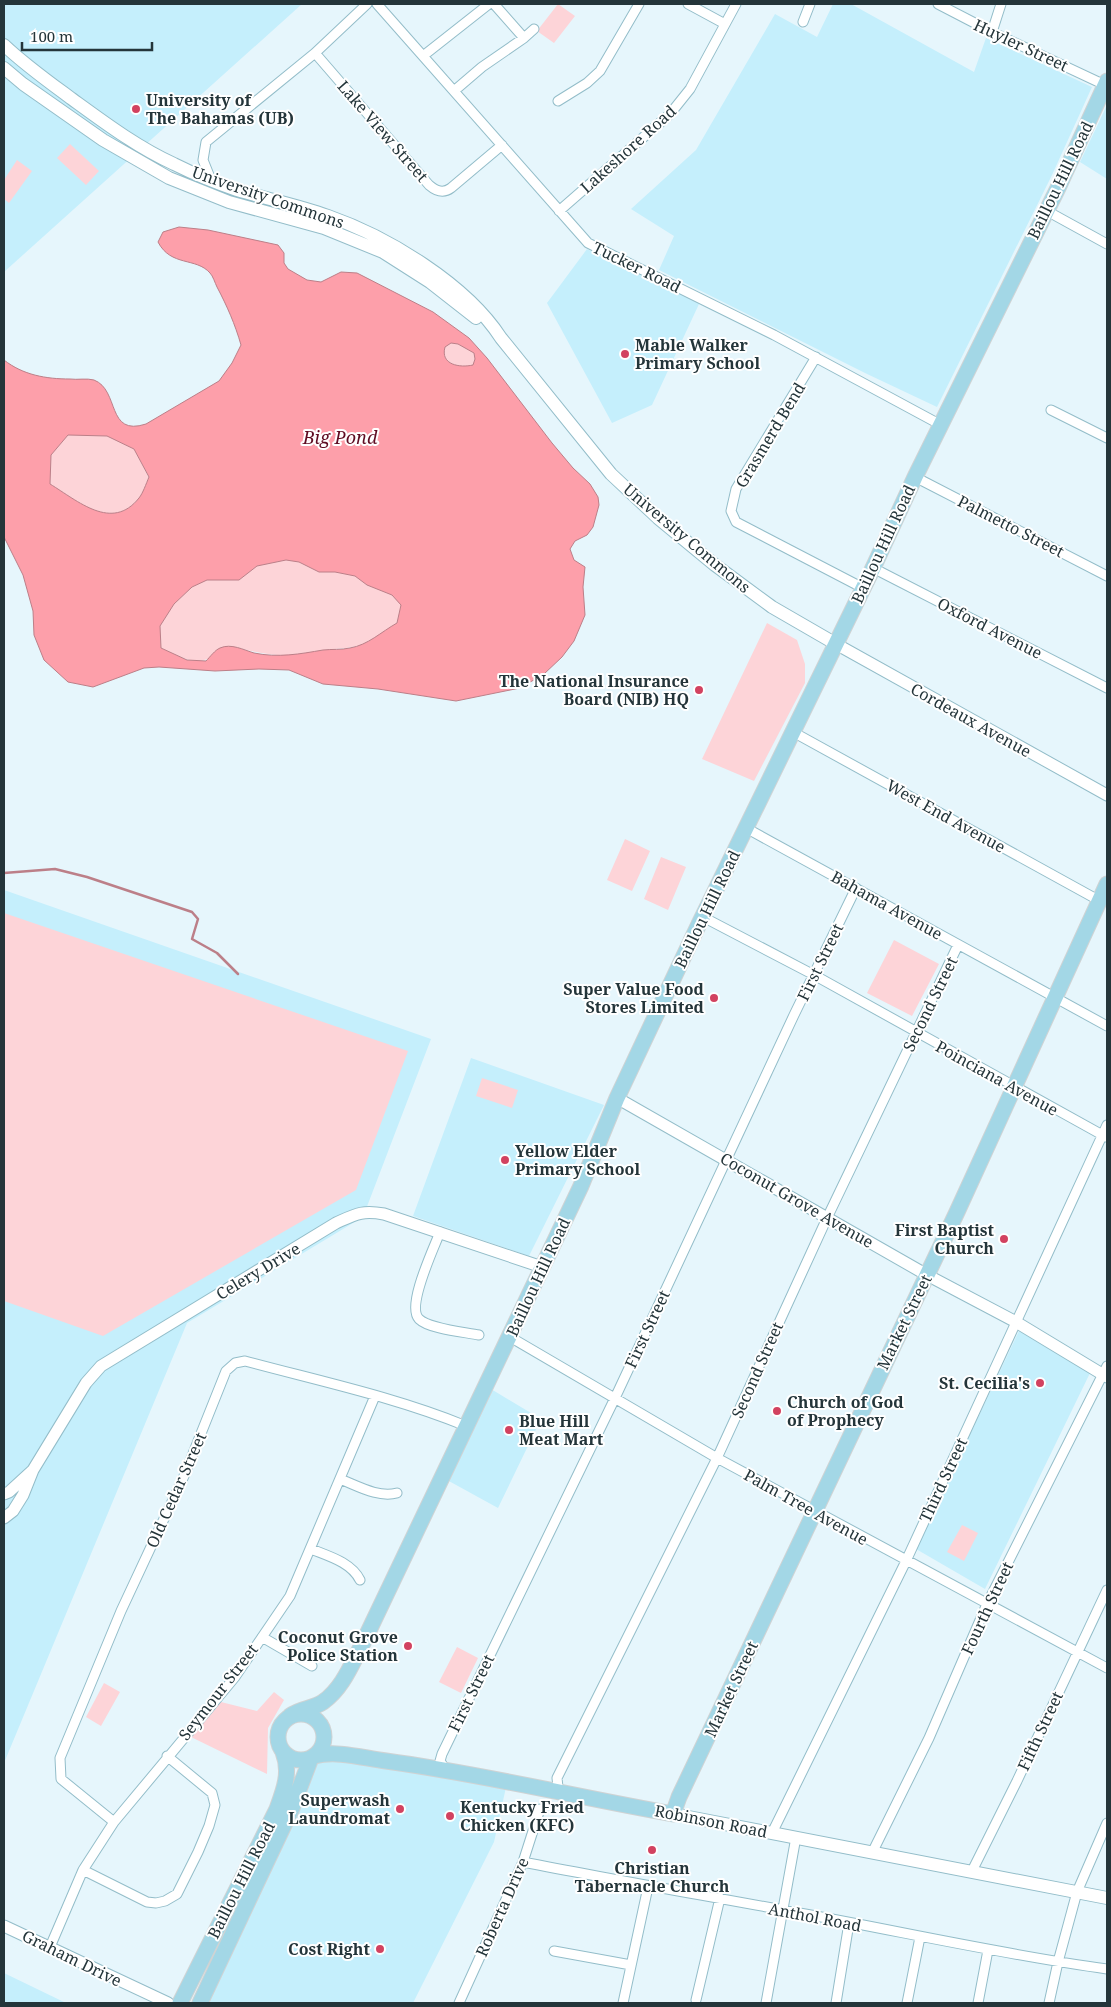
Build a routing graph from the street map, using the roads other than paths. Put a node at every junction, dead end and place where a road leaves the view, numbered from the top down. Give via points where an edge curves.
1 (367, 4) edge
2 (377, 4) edge
3 (489, 4) edge
4 (494, 4) edge
5 (639, 4) edge
6 (688, 4) edge
7 (736, 4) edge
8 (810, 4) edge
9 (938, 4) edge
10 (1001, 4) edge
11 (803, 22) dead end
12 (725, 24) junction
13 (534, 29) dead end
14 (992, 32) junction
15 (524, 38) junction
16 (315, 53) junction
17 (7, 54) edge
18 (423, 56) junction
19 (23, 62) junction
20 (6, 75) edge
21 (1107, 84) edge
22 (454, 91) junction
23 (558, 101) dead end
24 (502, 145) junction
25 (212, 180) junction
26 (559, 211) junction
27 (1047, 211) junction
28 (1107, 244) edge
29 (501, 338) junction
30 (816, 357) junction
31 (1051, 410) dead end
32 (941, 425) junction
33 (1107, 438) edge
34 (915, 477) junction
35 (873, 568) junction
36 (1107, 576) edge
37 (863, 588) junction
38 (836, 644) junction
39 (1107, 688) edge
40 (793, 732) junction
41 (1107, 794) edge
42 (746, 828) junction
43 (1107, 884) edge
44 (856, 888) junction
45 (1100, 901) junction
46 (703, 917) junction
47 (958, 945) junction
48 (814, 975) junction
49 (1056, 998) junction
50 (1107, 1026) edge
51 (916, 1033) junction
52 (1014, 1088) junction
53 (617, 1098) junction
54 (1107, 1124) edge
55 (1105, 1136) edge
56 (726, 1160) junction
57 (826, 1218) junction
58 (440, 1232) junction
59 (542, 1267) junction
60 (927, 1275) junction
61 (1016, 1322) junction
62 (479, 1335) dead end
63 (510, 1337) junction
64 (1106, 1373) edge
65 (375, 1396) junction
66 (615, 1398) junction
67 (466, 1426) junction
68 (717, 1458) junction
69 (32, 1470) junction
70 (340, 1479) junction
71 (398, 1493) dead end
72 (4, 1494) edge
73 (814, 1511) junction
74 (4, 1518) edge
75 (311, 1549) junction
76 (906, 1561) junction
77 (360, 1580) dead end
78 (1107, 1590) edge
79 (987, 1604) junction
80 (262, 1636) junction
81 (1076, 1652) junction
82 (312, 1666) dead end
83 (1107, 1668) edge
84 (290, 1716) junction
85 (283, 1752) junction
86 (168, 1756) junction
87 (312, 1757) junction
88 (444, 1769) junction
89 (561, 1793) junction
90 (540, 1809) dead end
91 (673, 1814) junction
92 (114, 1822) junction
93 (1107, 1823) edge
94 (772, 1833) junction
95 (796, 1837) junction
96 (873, 1852) junction
97 (523, 1862) junction
98 (82, 1870) junction
99 (972, 1871) junction
100 (648, 1887) junction
101 (1077, 1892) junction
102 (720, 1898) junction
103 (1107, 1898) edge
104 (783, 1910) junction
105 (849, 1923) junction
106 (4, 1926) edge
107 (920, 1937) junction
108 (50, 1947) junction
109 (988, 1950) junction
110 (554, 1952) dead end
111 (1058, 1962) junction
112 (631, 1965) junction
113 (1107, 1969) edge
114 (696, 2000) dead end
115 (168, 2003) edge
116 (180, 2003) edge
117 (200, 2003) edge
118 (459, 2003) edge
119 (623, 2003) edge
120 (766, 2003) edge
121 (836, 2003) edge
122 (908, 2003) edge
123 (978, 2003) edge
124 (1049, 2003) edge

1 - 16 street
2 - 18 street, Tucker Road
3 - 18 street
4 - 15 street
5 - 23 street via 600,70 587,83
6 - 12 street
7 - 12 street, Lakeshore Road
8 - 11 street
9 - 14 street, Huyler Street
10 - 14 street
12 - 26 street, Lakeshore Road via 681,102
13 - 15 street
14 - 21 street, Huyler Street
15 - 22 street
16 - 24 street, Lake View Street via 437,191 451,188
16 - 25 street via 206,142 203,160
17 - 19 main road, University Commons
18 - 22 street, Tucker Road
19 - 20 main road
19 - 25 main road, University Commons via 127,138
20 - 29 main road, University Commons via 103,140 169,178 229,202 324,228 383,252 430,282
21 - 27 main road, Baillou Hill Road
22 - 24 street, Tucker Road
24 - 26 street, Tucker Road
25 - 29 main road, University Commons via 328,216 387,242 459,292 482,313
26 - 30 street, Tucker Road via 588,243
27 - 28 street
27 - 32 main road, Baillou Hill Road
29 - 38 main road, University Commons via 611,474 658,518 772,607
30 - 32 street, Tucker Road
30 - 37 street, Grasmerd Bend via 736,489 731,511 736,522
31 - 33 street
32 - 34 main road, Baillou Hill Road
34 - 35 main road, Baillou Hill Road
34 - 36 street, Palmetto Street
35 - 37 main road, Baillou Hill Road
35 - 39 street, Oxford Avenue
37 - 38 main road, Baillou Hill Road
38 - 40 main road, Baillou Hill Road
38 - 41 street, Cordeaux Avenue
40 - 42 main road, Baillou Hill Road
40 - 45 street, West End Avenue
42 - 44 street, Bahama Avenue
42 - 46 main road, Baillou Hill Road
43 - 45 main road, Market Street
44 - 47 street, Bahama Avenue
44 - 48 street, First Street
45 - 49 main road, Market Street
46 - 48 street, Poinciana Avenue
46 - 53 main road, Baillou Hill Road
47 - 49 street, Bahama Avenue
47 - 51 street, Second Street
48 - 51 street, Poinciana Avenue
48 - 56 street, First Street
49 - 50 street, Bahama Avenue
49 - 52 main road, Market Street
51 - 52 street, Poinciana Avenue
51 - 57 street, Second Street
52 - 55 street, Poinciana Avenue
52 - 60 main road, Market Street
53 - 56 street, Coconut Grove Avenue
53 - 59 main road, Baillou Hill Road via 581,1186
54 - 55 street, Third Street
55 - 61 street, Third Street
56 - 57 street, Coconut Grove Avenue
56 - 66 street, First Street
57 - 60 street, Coconut Grove Avenue
57 - 68 street, Second Street
58 - 59 street, Celery Drive
58 - 62 street via 417,1295 415,1313 430,1325
58 - 69 street, Celery Drive via 367,1211 336,1223 101,1366 86,1383
59 - 63 main road, Baillou Hill Road
60 - 61 street, Coconut Grove Avenue
60 - 73 main road, Market Street
61 - 64 street, Coconut Grove Avenue
61 - 76 street, Third Street
63 - 66 street, Palm Tree Avenue
63 - 67 main road, Baillou Hill Road
64 - 79 street, Fourth Street
65 - 67 street, Old Cedar Street
65 - 70 street, Seymour Street
65 - 92 street, Old Cedar Street via 245,1361 235,1363 226,1371 184,1476 121,1611 60,1758 61,1780
66 - 68 street, Palm Tree Avenue
66 - 88 street, First Street via 442,1754 440,1761
67 - 84 main road, Baillou Hill Road via 343,1680 324,1702
68 - 73 street, Palm Tree Avenue
68 - 89 street, Second Street via 557,1778
69 - 72 street, Celery Drive
69 - 74 street, Celery Drive via 23,1495
70 - 71 street via 377,1493
70 - 75 street, Seymour Street
73 - 76 street, Palm Tree Avenue
73 - 91 main road, Market Street
75 - 77 street via 349,1566
75 - 80 street, Seymour Street via 290,1596
76 - 79 street, Palm Tree Avenue
76 - 94 street, Third Street
78 - 81 street, Fifth Street
79 - 81 street, Palm Tree Avenue
79 - 96 street, Fourth Street via 929,1738
80 - 82 street
80 - 86 street, Seymour Street via 235,1677
81 - 83 street, Palm Tree Avenue
81 - 99 street, Fifth Street
84 - 85 main road via 278,1732 278,1743
84 - 87 main road via 305,1714 320,1725 324,1740
85 - 87 main road via 296,1760
85 - 116 main road, Baillou Hill Road via 286,1781 277,1809
86 - 92 street, Seymour Street
86 - 98 street via 212,1793 215,1805 205,1835 177,1894 165,1901 147,1902
87 - 88 main road, Robinson Road via 328,1754 352,1756
87 - 117 main road, Baillou Hill Road via 292,1808
88 - 89 main road, Robinson Road
89 - 91 main road, Robinson Road
90 - 97 street, Roberta Drive
91 - 94 main road, Robinson Road
92 - 98 street, Seymour Street
93 - 101 street
94 - 95 main road, Robinson Road
95 - 96 main road, Robinson Road
95 - 104 street
96 - 99 main road, Robinson Road
97 - 100 street, Anthol Road
97 - 118 street, Roberta Drive
98 - 108 street, Seymour Street
99 - 101 main road, Robinson Road
100 - 102 street, Anthol Road
100 - 112 street
101 - 103 main road, Robinson Road
101 - 111 street
102 - 104 street, Anthol Road
102 - 114 street
104 - 105 street, Anthol Road
104 - 120 street
105 - 107 street, Anthol Road
105 - 121 street
106 - 108 street, Graham Drive
107 - 109 street, Anthol Road
107 - 122 street
108 - 115 street, Graham Drive
109 - 111 street, Anthol Road
109 - 123 street
110 - 112 street
111 - 113 street, Anthol Road
111 - 124 street
112 - 119 street

